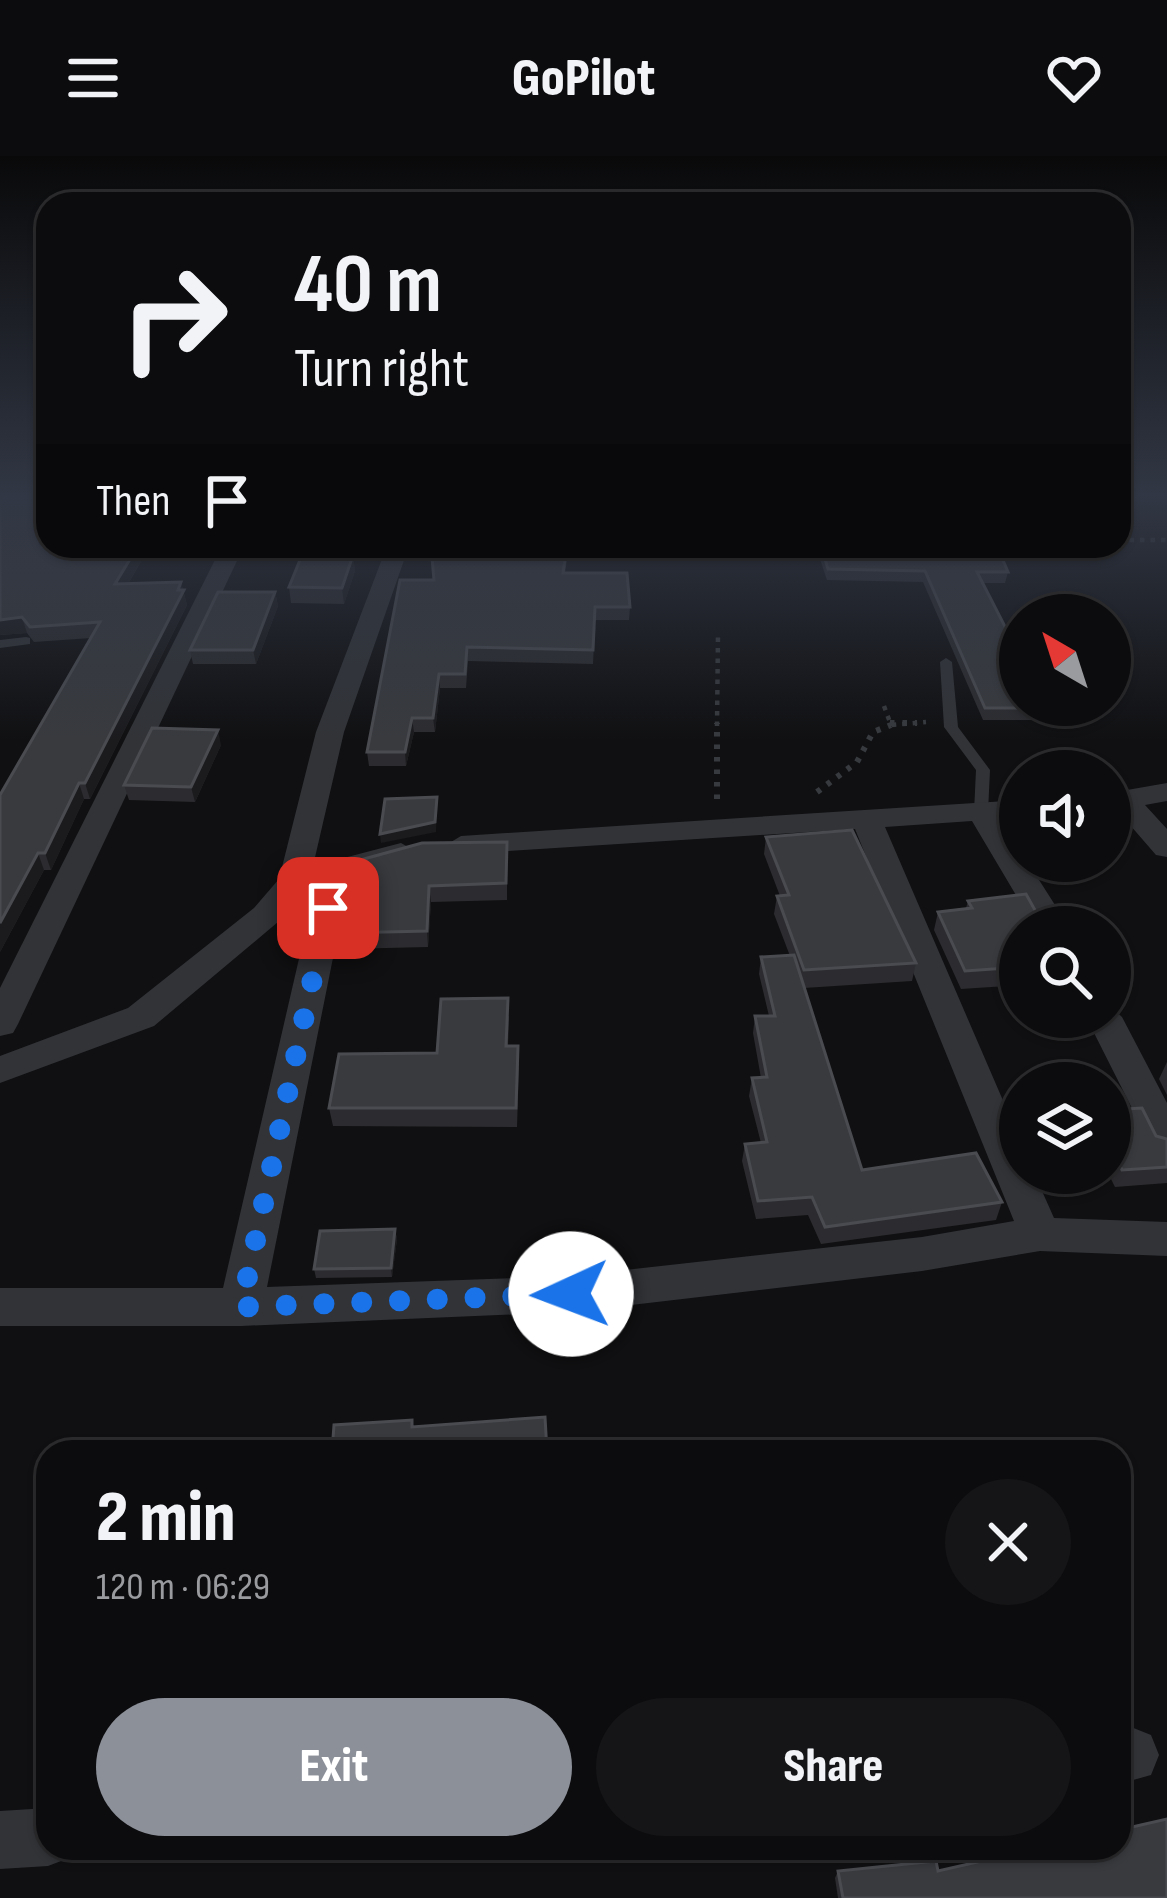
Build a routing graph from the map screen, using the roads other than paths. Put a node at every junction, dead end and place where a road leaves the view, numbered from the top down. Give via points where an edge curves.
1 (217, 578) edge
2 (386, 578) edge
3 (26, 641) edge
4 (0, 644) edge
5 (946, 662) dead end
6 (1167, 792) edge
7 (1131, 799) edge
8 (999, 811) edge
9 (981, 812) junction
10 (1131, 813) edge
11 (867, 820) junction
12 (1167, 848) edge
13 (294, 881) junction
14 (1039, 906) edge
15 (0, 1024) edge
16 (1115, 1038) edge
17 (0, 1070) edge
18 (1167, 1140) edge
19 (1040, 1234) junction
20 (1167, 1239) edge
21 (0, 1307) edge
22 (241, 1307) junction
23 (36, 1838) edge
24 (0, 1840) edge

1 - 15 street
2 - 13 street via 330,732
3 - 4 lane
5 - 9 lane via 951,727 983,770
6 - 7 street
8 - 9 street
9 - 11 street
9 - 14 street
10 - 12 street
11 - 13 street via 422,846
11 - 19 street
13 - 17 street via 266,915 141,1017
13 - 22 street via 328,908
16 - 18 street
19 - 20 street
19 - 22 street via 571,1294
21 - 22 street
23 - 24 street

